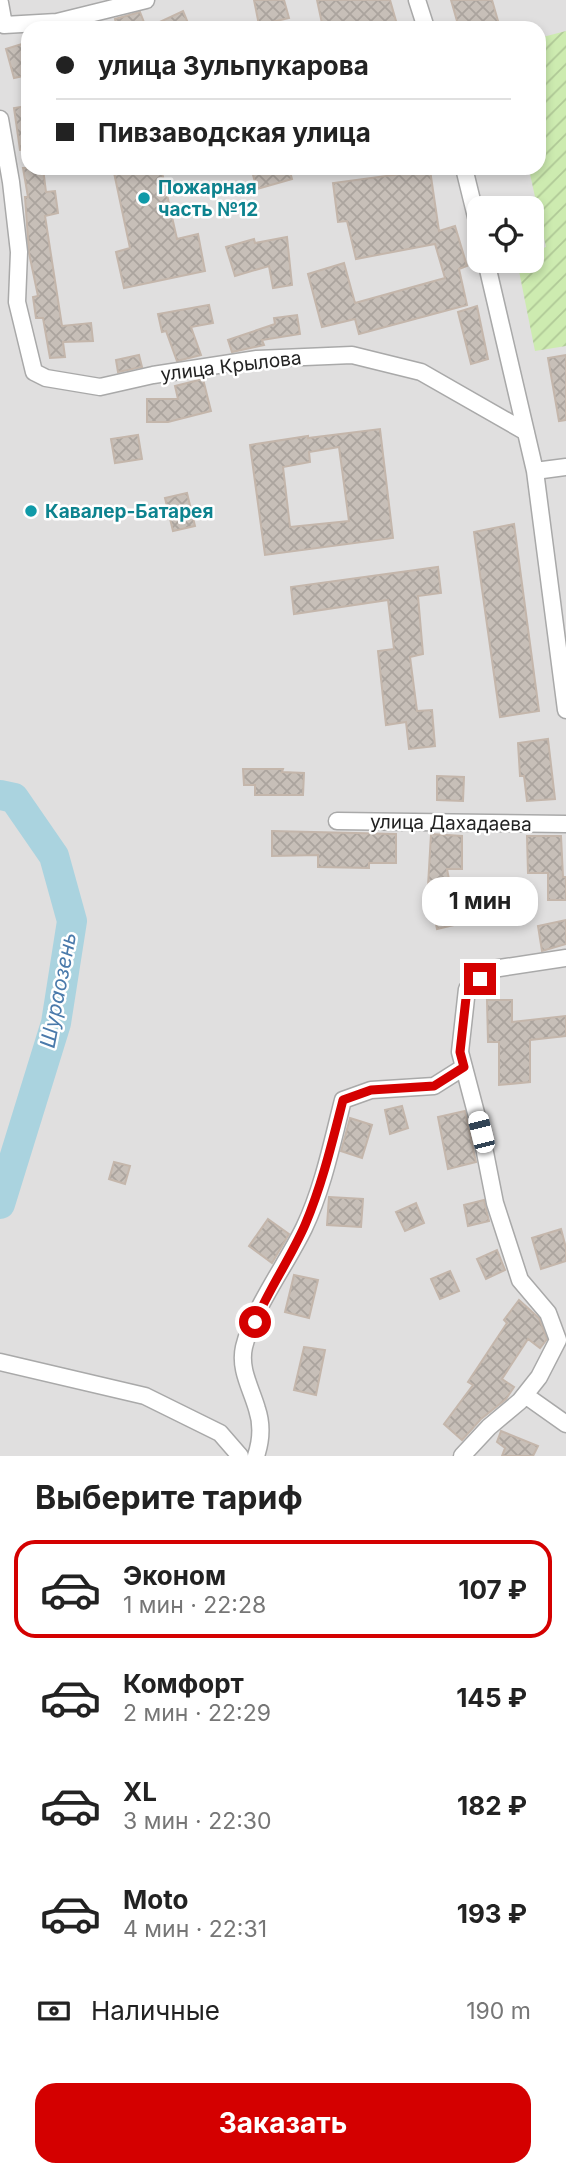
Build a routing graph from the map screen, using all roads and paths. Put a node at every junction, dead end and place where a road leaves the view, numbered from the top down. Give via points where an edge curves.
1 (146, 0) edge
2 (417, 0) edge
3 (0, 3) edge
4 (61, 21) edge
5 (424, 21) edge
6 (21, 27) edge
7 (2, 29) edge
8 (0, 119) edge
9 (5, 147) junction
10 (0, 165) edge
11 (466, 175) edge
12 (471, 196) edge
13 (489, 273) edge
14 (526, 432) junction
15 (566, 467) edge
16 (535, 471) junction
17 (564, 687) edge
18 (566, 710) edge
19 (337, 821) dead end
20 (566, 824) edge
21 (566, 958) edge
22 (464, 1067) junction
23 (0, 1362) edge
24 (525, 1395) junction
25 (566, 1424) edge
26 (240, 1456) edge
27 (256, 1456) edge
28 (462, 1456) edge

1 - 4 street
2 - 5 street
3 - 7 street
6 - 7 street
8 - 9 street
9 - 10 street
9 - 14 street, улица Крылова via 19,252 18,302 34,372 100,387 257,359 352,355 421,372
11 - 12 street
13 - 14 street
14 - 16 street
15 - 16 street
16 - 17 street
17 - 18 street
19 - 20 street, улица Дахадаева
21 - 22 street via 493,969 467,989 460,1052
22 - 24 street via 495,1203 520,1280 548,1313 558,1340
22 - 27 street via 434,1086 371,1090 343,1100 304,1227 244,1346 242,1365 258,1412 261,1441
23 - 26 street via 145,1396 220,1433
24 - 25 street
24 - 28 street

